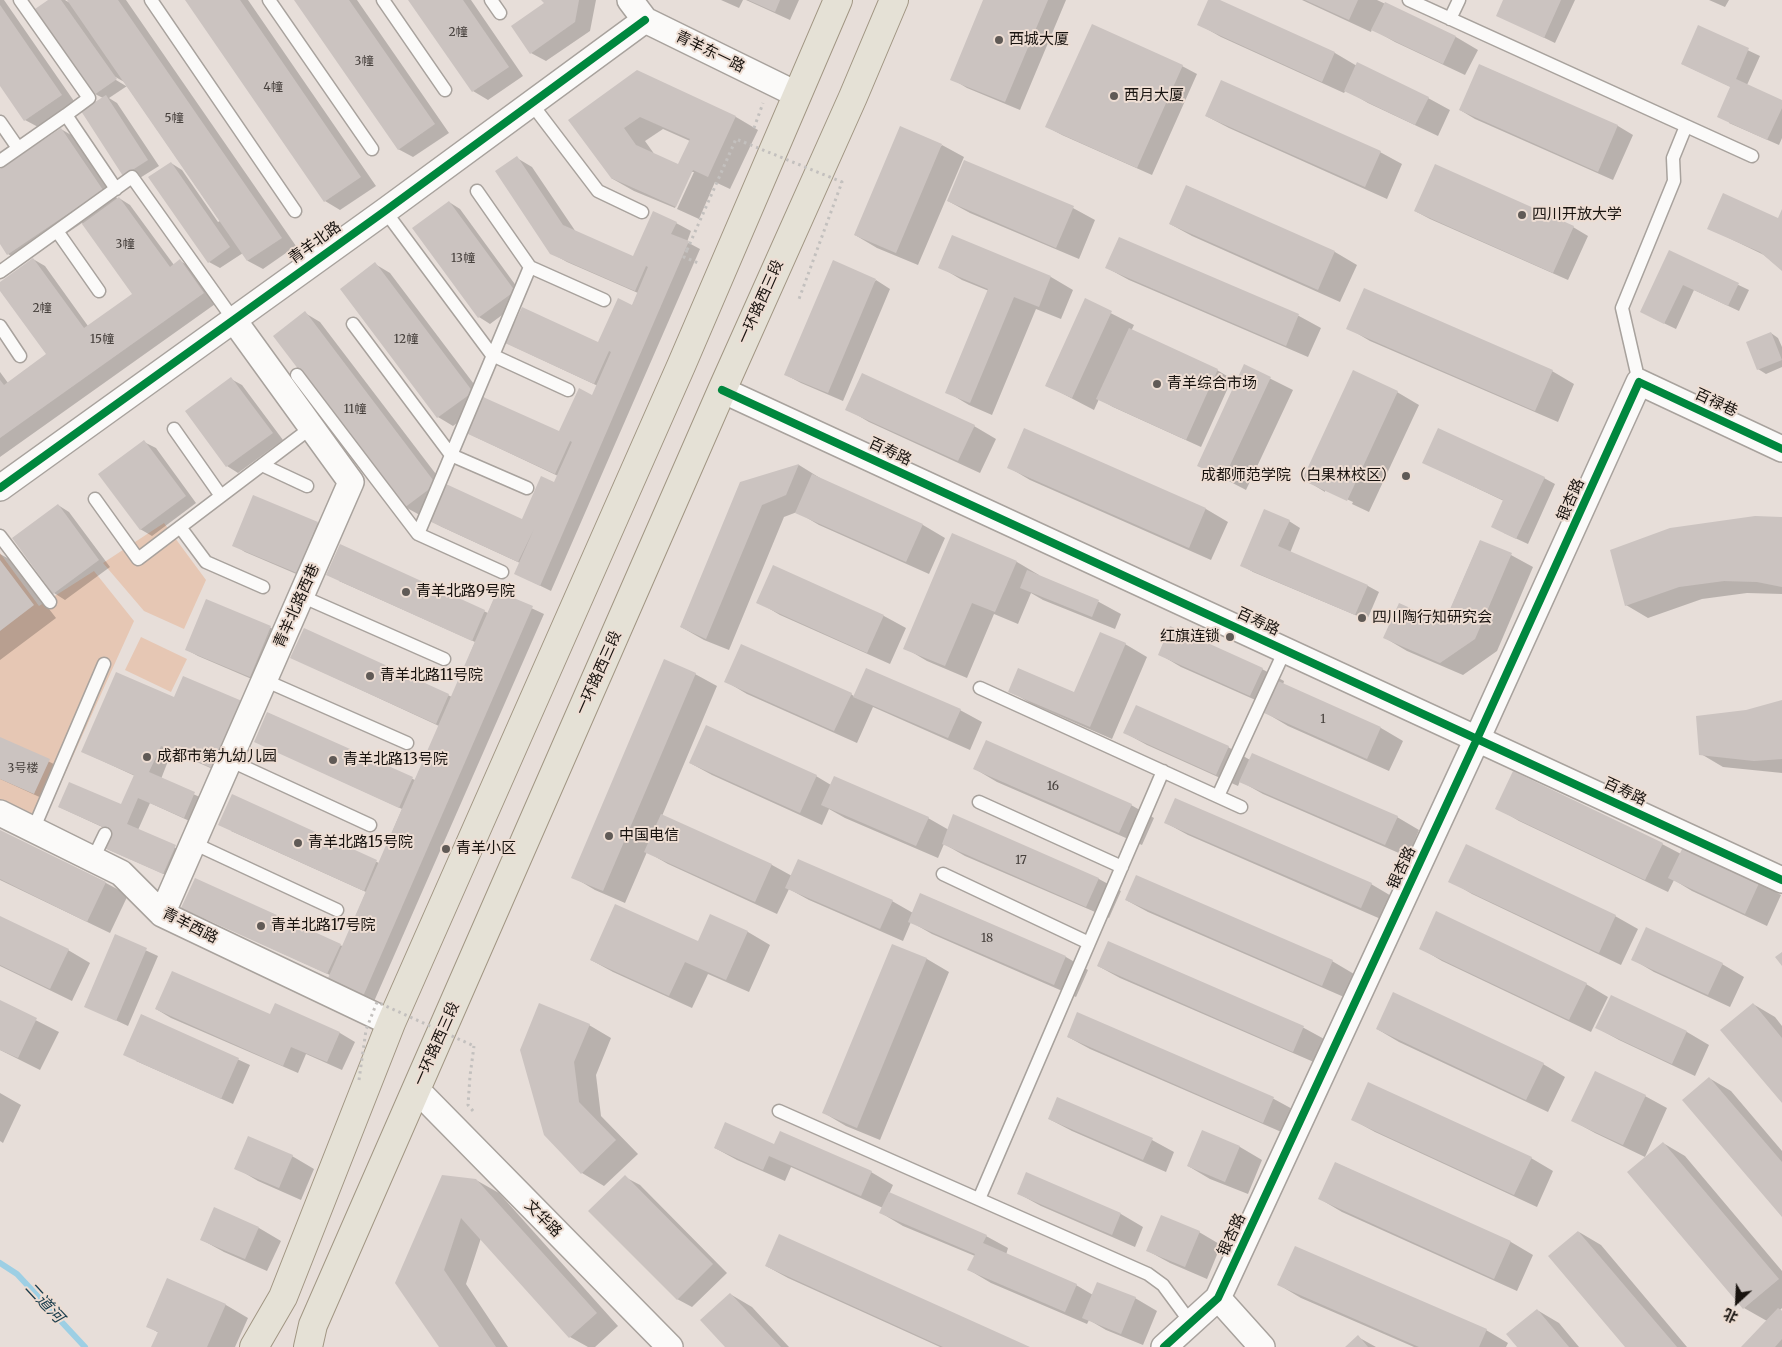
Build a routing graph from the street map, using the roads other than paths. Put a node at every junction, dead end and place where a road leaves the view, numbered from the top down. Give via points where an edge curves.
1 (20, 0) edge
2 (151, 0) edge
3 (269, 0) edge
4 (383, 0) edge
5 (491, 0) edge
6 (630, 0) edge
7 (838, 0) edge
8 (894, 0) edge
9 (1409, 0) edge
10 (1459, 0) edge
11 (500, 13) dead end
12 (1450, 18) junction
13 (645, 20) junction
14 (445, 90) dead end
15 (798, 95) junction
16 (531, 102) junction
17 (66, 114) junction
18 (0, 122) edge
19 (1686, 126) junction
20 (18, 148) junction
21 (372, 149) dead end
22 (1752, 156) dead end
23 (0, 161) edge
24 (116, 189) junction
25 (477, 191) dead end
26 (295, 211) dead end
27 (384, 211) junction
28 (642, 212) dead end
29 (57, 231) junction
30 (0, 255) edge
31 (530, 266) junction
32 (4, 269) edge
33 (99, 291) dead end
34 (604, 300) dead end
35 (233, 319) junction
36 (353, 324) dead end
37 (0, 326) edge
38 (492, 355) junction
39 (20, 356) dead end
40 (298, 375) dead end
41 (1639, 382) junction
42 (568, 390) dead end
43 (722, 390) junction
44 (312, 428) junction
45 (174, 429) dead end
46 (1782, 449) edge
47 (451, 455) junction
48 (262, 465) junction
49 (307, 486) dead end
50 (0, 488) edge
51 (527, 488) dead end
52 (221, 496) junction
53 (95, 499) dead end
54 (180, 527) junction
55 (418, 534) junction
56 (0, 536) edge
57 (502, 572) dead end
58 (263, 587) dead end
59 (301, 596) junction
60 (50, 602) dead end
61 (1285, 650) junction
62 (444, 659) dead end
63 (104, 664) dead end
64 (264, 680) junction
65 (980, 688) dead end
66 (1477, 739) junction
67 (407, 743) dead end
68 (229, 760) junction
69 (1163, 771) junction
70 (1218, 796) junction
71 (979, 802) dead end
72 (1242, 807) dead end
73 (0, 813) edge
74 (370, 825) dead end
75 (33, 830) junction
76 (105, 834) dead end
77 (192, 844) junction
78 (93, 859) junction
79 (1122, 867) junction
80 (943, 874) dead end
81 (1782, 880) edge
82 (337, 910) dead end
83 (162, 914) junction
84 (1089, 943) junction
85 (391, 1023) junction
86 (417, 1090) junction
87 (779, 1111) dead end
88 (979, 1199) junction
89 (284, 1297) junction
90 (1218, 1298) junction
91 (1191, 1323) junction
92 (308, 1340) edge
93 (254, 1347) edge
94 (259, 1347) edge
95 (670, 1347) edge
96 (1164, 1347) edge
97 (1262, 1347) edge

1 - 17 lane via 89,98
2 - 26 lane
3 - 21 lane
4 - 14 lane
5 - 11 lane
6 - 13 street, 青羊东一路
7 - 15 main road
8 - 43 main road, 一环路西三段
9 - 12 lane
10 - 12 lane
12 - 19 lane
13 - 15 street, 青羊东一路
13 - 16 street, 青羊北路
15 - 85 main road
16 - 27 street, 青羊北路
16 - 28 lane via 598,191
17 - 20 lane
17 - 24 lane
18 - 20 lane
19 - 22 lane
19 - 41 lane via 1673,158 1674,181 1622,308
20 - 23 lane
24 - 29 lane
24 - 35 lane via 132,177
25 - 31 lane
27 - 35 street, 青羊北路
27 - 38 lane
29 - 32 lane
29 - 33 lane
30 - 32 lane
31 - 34 lane
31 - 38 lane
35 - 44 street, 青羊北路西巷
35 - 50 street, 青羊北路
36 - 47 lane
37 - 39 lane
38 - 42 lane
38 - 47 lane
40 - 55 lane
41 - 46 street, 百禄巷
41 - 66 street, 银杏路
43 - 61 street, 百寿路
43 - 86 main road, 一环路西三段
44 - 48 lane
44 - 59 street, 青羊北路西巷 via 351,482
45 - 52 lane
47 - 51 lane
47 - 55 lane
48 - 49 lane
48 - 52 lane
52 - 54 lane
53 - 54 lane via 138,559
54 - 58 lane via 206,562
55 - 57 lane
56 - 60 lane
59 - 62 lane
59 - 64 street, 青羊北路西巷
61 - 66 street, 百寿路
61 - 70 lane
63 - 75 lane
64 - 67 lane
64 - 68 street, 青羊北路西巷
65 - 69 lane
66 - 81 street, 百寿路
66 - 90 street, 银杏路
68 - 74 lane
68 - 77 street, 青羊北路西巷
69 - 70 lane
69 - 79 lane
70 - 72 lane
71 - 79 lane
73 - 75 street, 青羊西路
75 - 78 street, 青羊西路
76 - 78 lane
77 - 82 lane
77 - 83 street, 青羊北路西巷
78 - 83 street, 青羊西路 via 121,873
79 - 84 lane
80 - 84 lane
83 - 85 street, 青羊西路
84 - 88 lane
85 - 89 main road
86 - 92 main road, 一环路西三段
86 - 95 street, 文华路
87 - 88 lane
88 - 91 lane via 1148,1274 1163,1285
89 - 93 main road
89 - 94 main road
90 - 91 street, 银杏路
90 - 97 street
91 - 96 street, 银杏路

